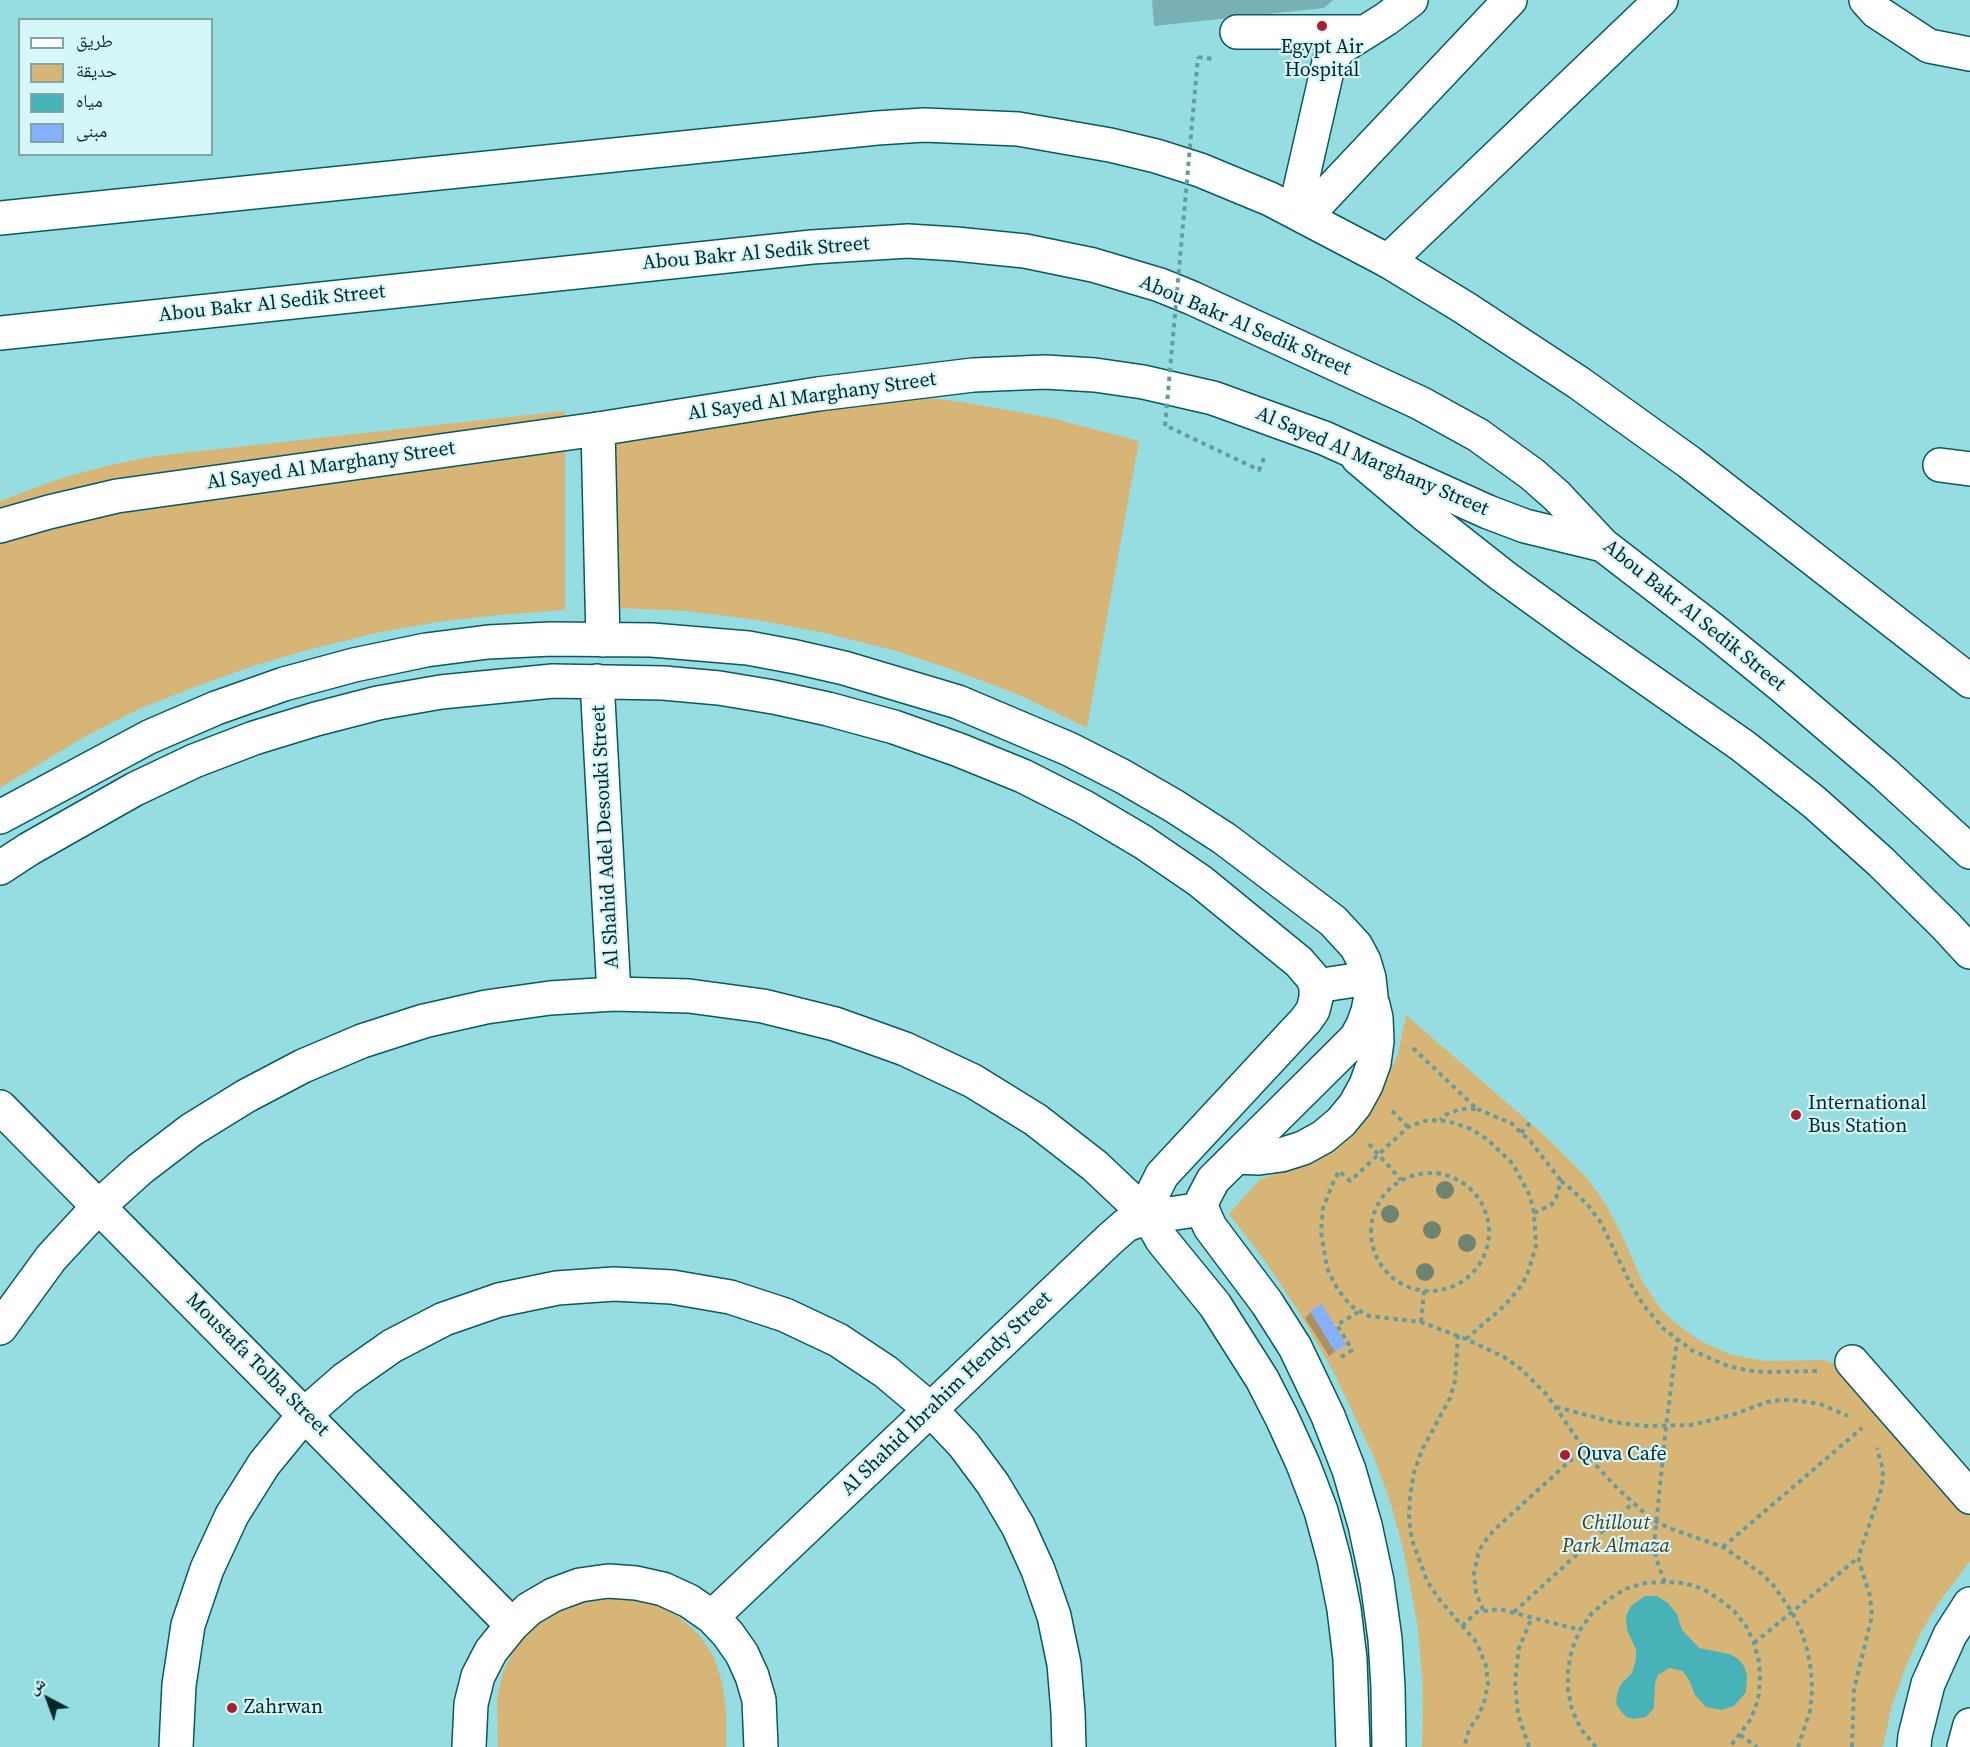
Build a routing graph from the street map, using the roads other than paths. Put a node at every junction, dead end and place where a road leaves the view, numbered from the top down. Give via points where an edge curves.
1 (1412, 0) edge
2 (1510, 0) edge
3 (1866, 0) edge
4 (1658, 1) edge
5 (1237, 32) dead end
6 (1363, 32) junction
7 (1970, 54) edge
8 (1300, 214) junction
9 (0, 218) edge
10 (1388, 261) junction
11 (0, 333) edge
12 (598, 429) junction
13 (1346, 447) junction
14 (0, 526) edge
15 (1604, 545) junction
16 (603, 640) junction
17 (597, 681) junction
18 (1970, 681) edge
19 (0, 818) edge
20 (1970, 852) edge
21 (0, 868) edge
22 (1970, 952) edge
23 (1316, 986) junction
24 (1370, 987) junction
25 (615, 994) junction
26 (0, 1107) edge
27 (1236, 1157) junction
28 (99, 1206) junction
29 (1203, 1209) junction
30 (1149, 1217) junction
31 (0, 1328) edge
32 (1837, 1366) road end
33 (930, 1409) junction
34 (305, 1414) junction
35 (1970, 1497) edge
36 (1970, 1604) edge
37 (712, 1617) junction
38 (512, 1624) junction
39 (1970, 1725) edge
40 (176, 1747) edge
41 (469, 1747) edge
42 (761, 1747) edge
43 (1069, 1747) edge
44 (1353, 1747) edge
45 (1389, 1747) edge
46 (1914, 1747) edge
47 (1964, 1747) edge

1 - 6 main road
2 - 8 main road
3 - 7 main road via 1877,12 1929,46
4 - 10 main road
5 - 6 main road
6 - 8 main road via 1340,48 1329,62
8 - 9 main road via 1200,170 1110,145 1018,129 924,125
8 - 10 main road
10 - 18 main road via 1504,333 1634,422
11 - 15 main road, Abou Bakr Al Sedik Street via 812,247 908,242 990,246 1059,257 1160,285 1420,403 1478,435 1524,468
12 - 13 main road, Al Sayed Al Marghany Street via 890,385 973,375 1045,372 1134,381 1213,398
12 - 14 main road, Al Sayed Al Marghany Street via 117,496
12 - 16 main road
13 - 15 main road, Al Sayed Al Marghany Street via 1488,512 1525,526
13 - 22 main road via 1503,576 1743,746 1814,802
15 - 20 main road, Abou Bakr Al Sedik Street via 1782,686
16 - 19 main road via 488,642 426,650 284,684 149,737
16 - 24 main road via 700,643 844,668 958,702 1069,749 1174,806 1225,839 1333,921 1356,946
17 - 21 main road via 441,692 378,703 254,738 135,789
17 - 23 main road via 718,688 828,709 894,727 1023,776 1084,807 1200,881 1299,962
17 - 25 main road, Al Shahid Adel Desouki Street
23 - 24 main road
23 - 30 main road via 1313,1010 1306,1020 1162,1175 1152,1195
24 - 27 main road via 1364,1025 1356,1038
24 - 27 main road via 1377,1041 1374,1063 1355,1105 1323,1137 1303,1148 1259,1158
25 - 28 main road via 486,1007 362,1041 303,1066 191,1130
25 - 30 main road via 689,996 763,1006 835,1024 905,1049 973,1081 1036,1120 1095,1166
26 - 28 main road, Moustafa Tolba Street
27 - 29 main road via 1207,1189
28 - 31 main road via 51,1258
28 - 34 main road, Moustafa Tolba Street
29 - 30 main road, Al Shahid Ibrahim Hendy Street
29 - 45 main road via 1210,1227 1256,1286 1295,1347 1349,1470 1377,1581 1388,1677
30 - 33 main road, Al Shahid Ibrahim Hendy Street via 1126,1225 1110,1239
30 - 44 main road via 1239,1342 1262,1379 1303,1464 1321,1511 1344,1609
32 - 35 main road
33 - 34 main road via 886,1372 838,1340 785,1315 730,1297 672,1287 614,1284 499,1300 444,1320 392,1346
33 - 37 main road, Al Shahid Ibrahim Hendy Street
33 - 43 main road via 993,1484 1038,1570 1054,1616 1064,1664
34 - 38 main road, Moustafa Tolba Street
34 - 40 main road via 264,1464 232,1515 207,1569 188,1624 179,1684
36 - 46 main road via 1950,1635 1928,1684
37 - 38 main road via 663,1589 608,1581 553,1595
37 - 42 main road via 742,1654 752,1676 759,1700
38 - 41 main road via 478,1676 471,1704
39 - 47 main road

